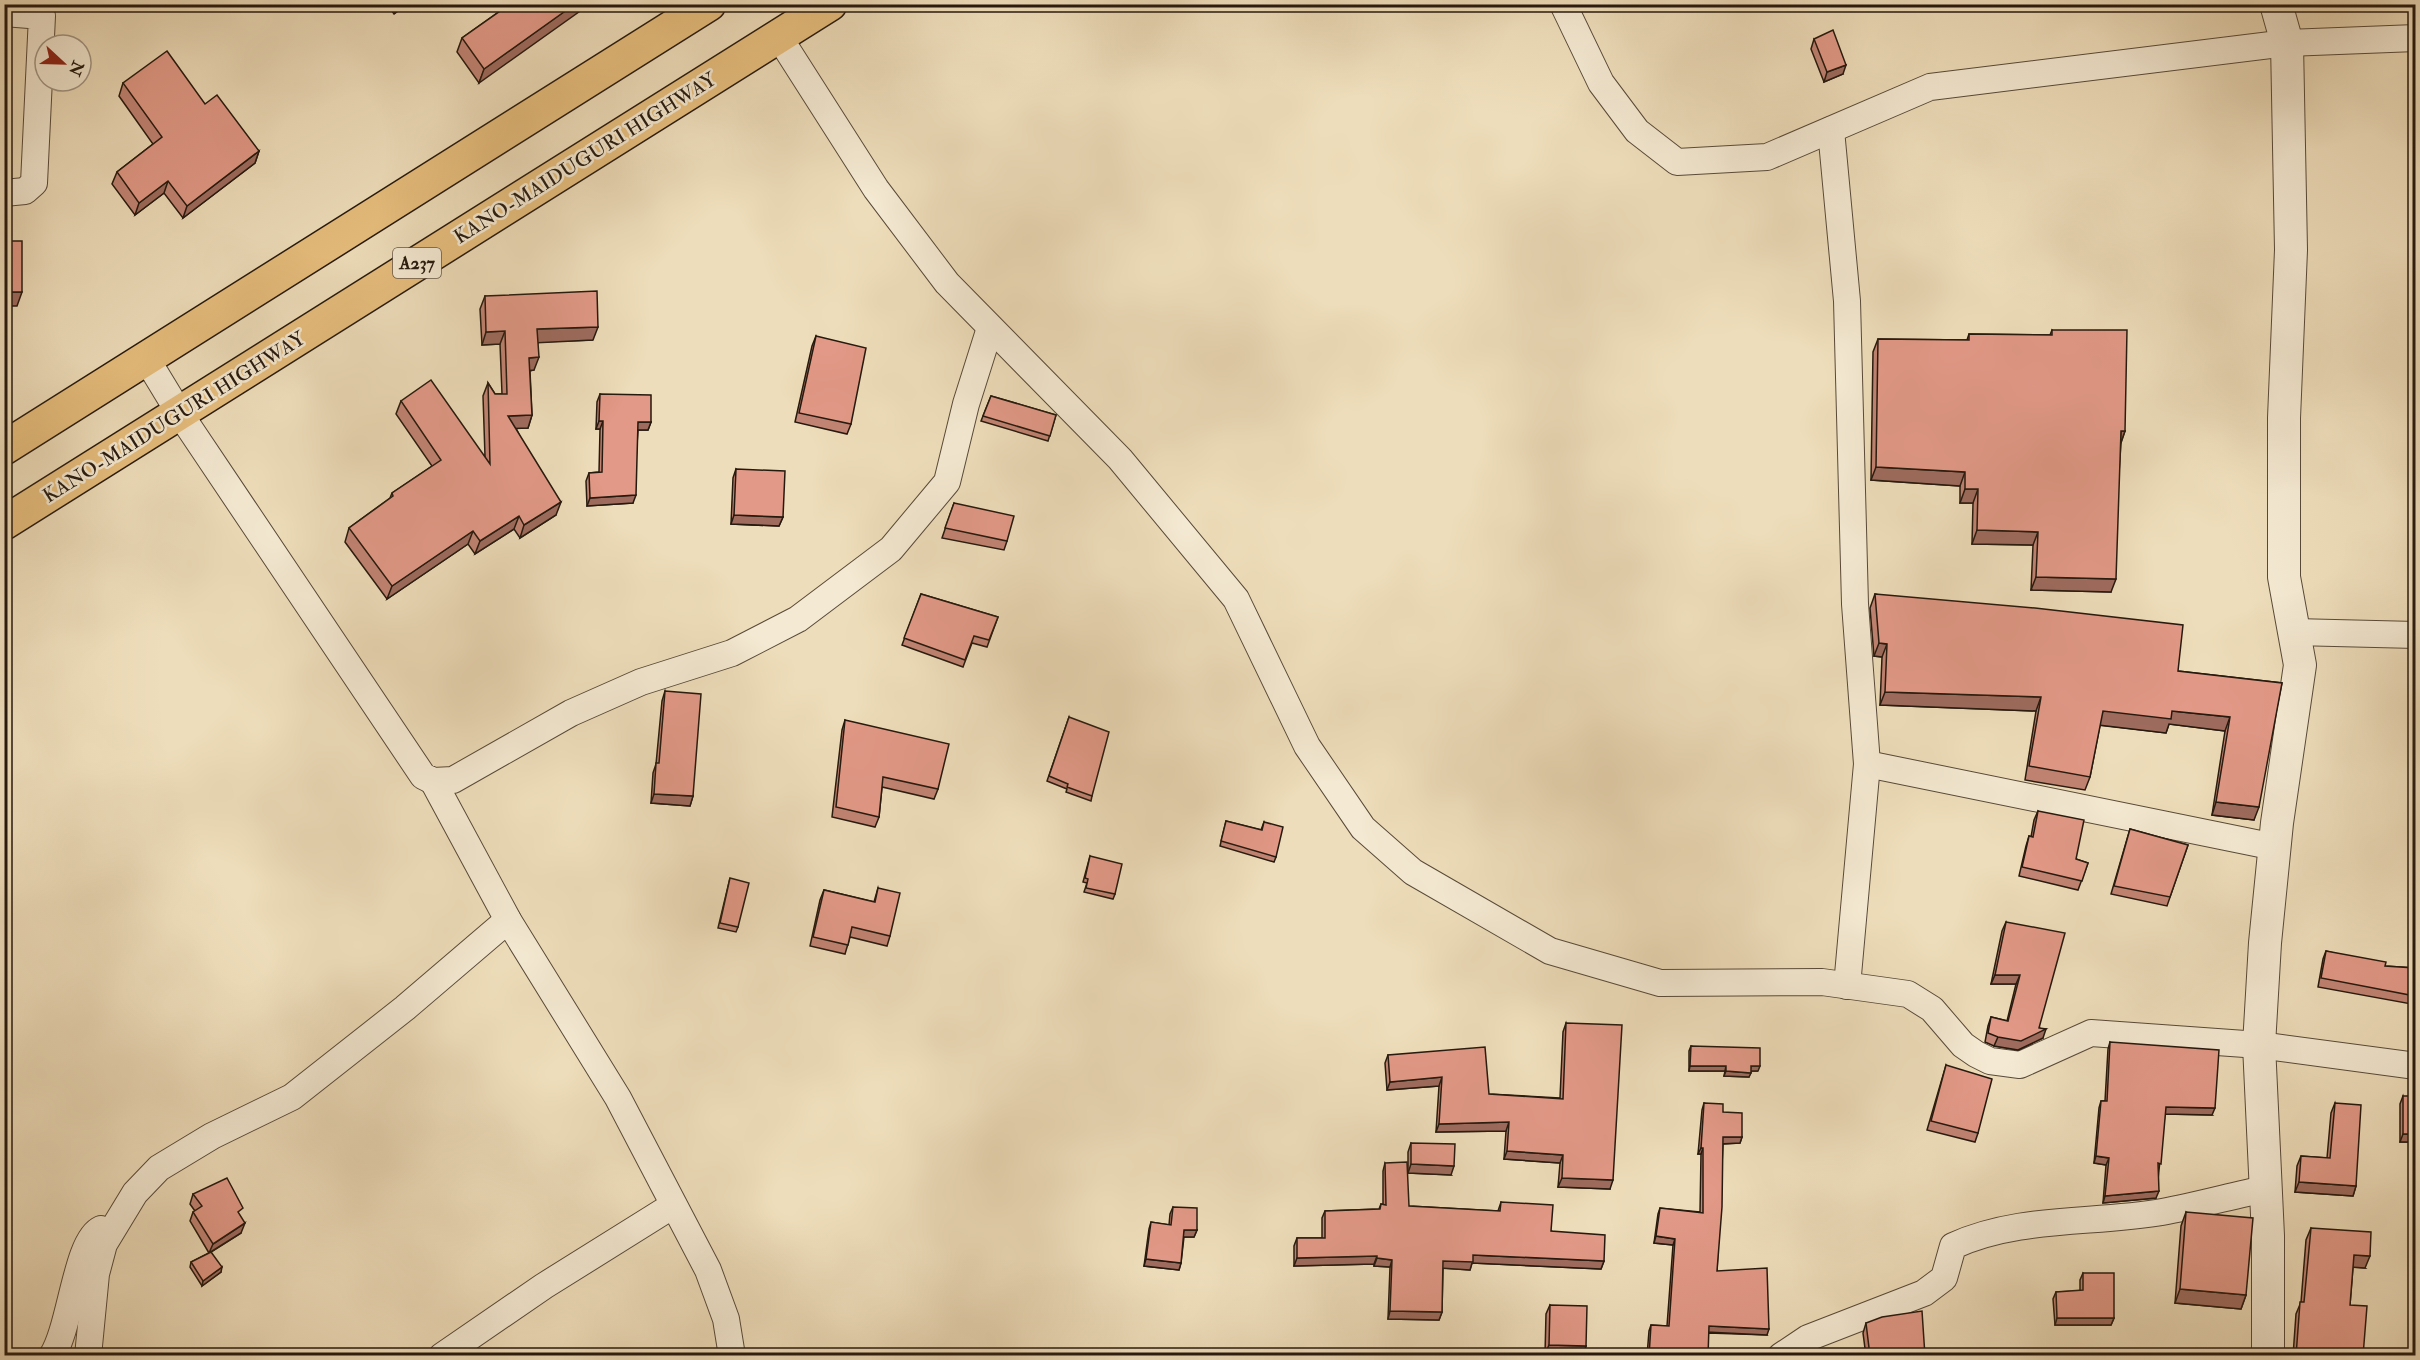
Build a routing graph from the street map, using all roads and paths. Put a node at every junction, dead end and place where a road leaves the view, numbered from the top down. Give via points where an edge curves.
1 (709, 4) edge
2 (830, 4) edge
3 (1563, 4) edge
4 (2276, 4) edge
5 (42, 10) edge
6 (4, 13) edge
7 (779, 37) junction
8 (2415, 38) edge
9 (2287, 43) junction
10 (1831, 129) junction
11 (4, 193) edge
12 (990, 328) junction
13 (146, 358) junction
14 (180, 414) junction
15 (4, 448) edge
16 (4, 522) edge
17 (2294, 632) junction
18 (2415, 635) edge
19 (1867, 764) junction
20 (434, 781) junction
21 (2275, 847) junction
22 (508, 920) junction
23 (1846, 986) junction
24 (2259, 1045) junction
25 (2415, 1066) edge
26 (2265, 1189) junction
27 (672, 1206) junction
28 (115, 1224) junction
29 (52, 1356) edge
30 (88, 1356) edge
31 (442, 1356) edge
32 (732, 1356) edge
33 (1781, 1356) edge
34 (2268, 1356) edge

1 - 13 highway
2 - 7 highway, KANO-MAIDUGURI HIGHWAY / A237
3 - 10 street via 1607,91 1637,131 1677,162 1767,157
4 - 9 street
5 - 6 street
5 - 11 street via 34,183 25,191
7 - 12 street via 876,189 947,283
7 - 14 highway, KANO-MAIDUGURI HIGHWAY / A237
8 - 9 street
9 - 10 street via 1930,87
9 - 17 street via 2291,250 2284,418 2284,577
10 - 19 street via 1847,301 1855,604
12 - 20 street via 947,482 891,549 798,619 732,652 641,682 571,713 453,780
12 - 23 street via 1120,459 1236,599 1308,746 1363,828 1413,872 1550,951 1660,983 1822,982
13 - 14 street
13 - 15 highway
14 - 16 highway, KANO-MAIDUGURI HIGHWAY / A237
14 - 20 street via 423,776
17 - 18 street
17 - 21 street via 2299,675
19 - 21 street
19 - 23 street
20 - 22 street
21 - 24 street
22 - 27 street via 618,1098
22 - 28 street via 292,1097 212,1136 159,1168 135,1193
23 - 24 street via 1908,994 1932,1009 1963,1046 2008,1066 2020,1065 2091,1033
24 - 25 street
24 - 26 street
26 - 33 street via 2161,1212 2015,1226 1976,1235 1953,1246 1944,1278 1924,1293 1808,1338
26 - 34 street
27 - 31 street
27 - 32 street via 708,1270 726,1319
28 - 29 street via 90,1238 80,1263 65,1331
28 - 30 street via 104,1244 96,1275

